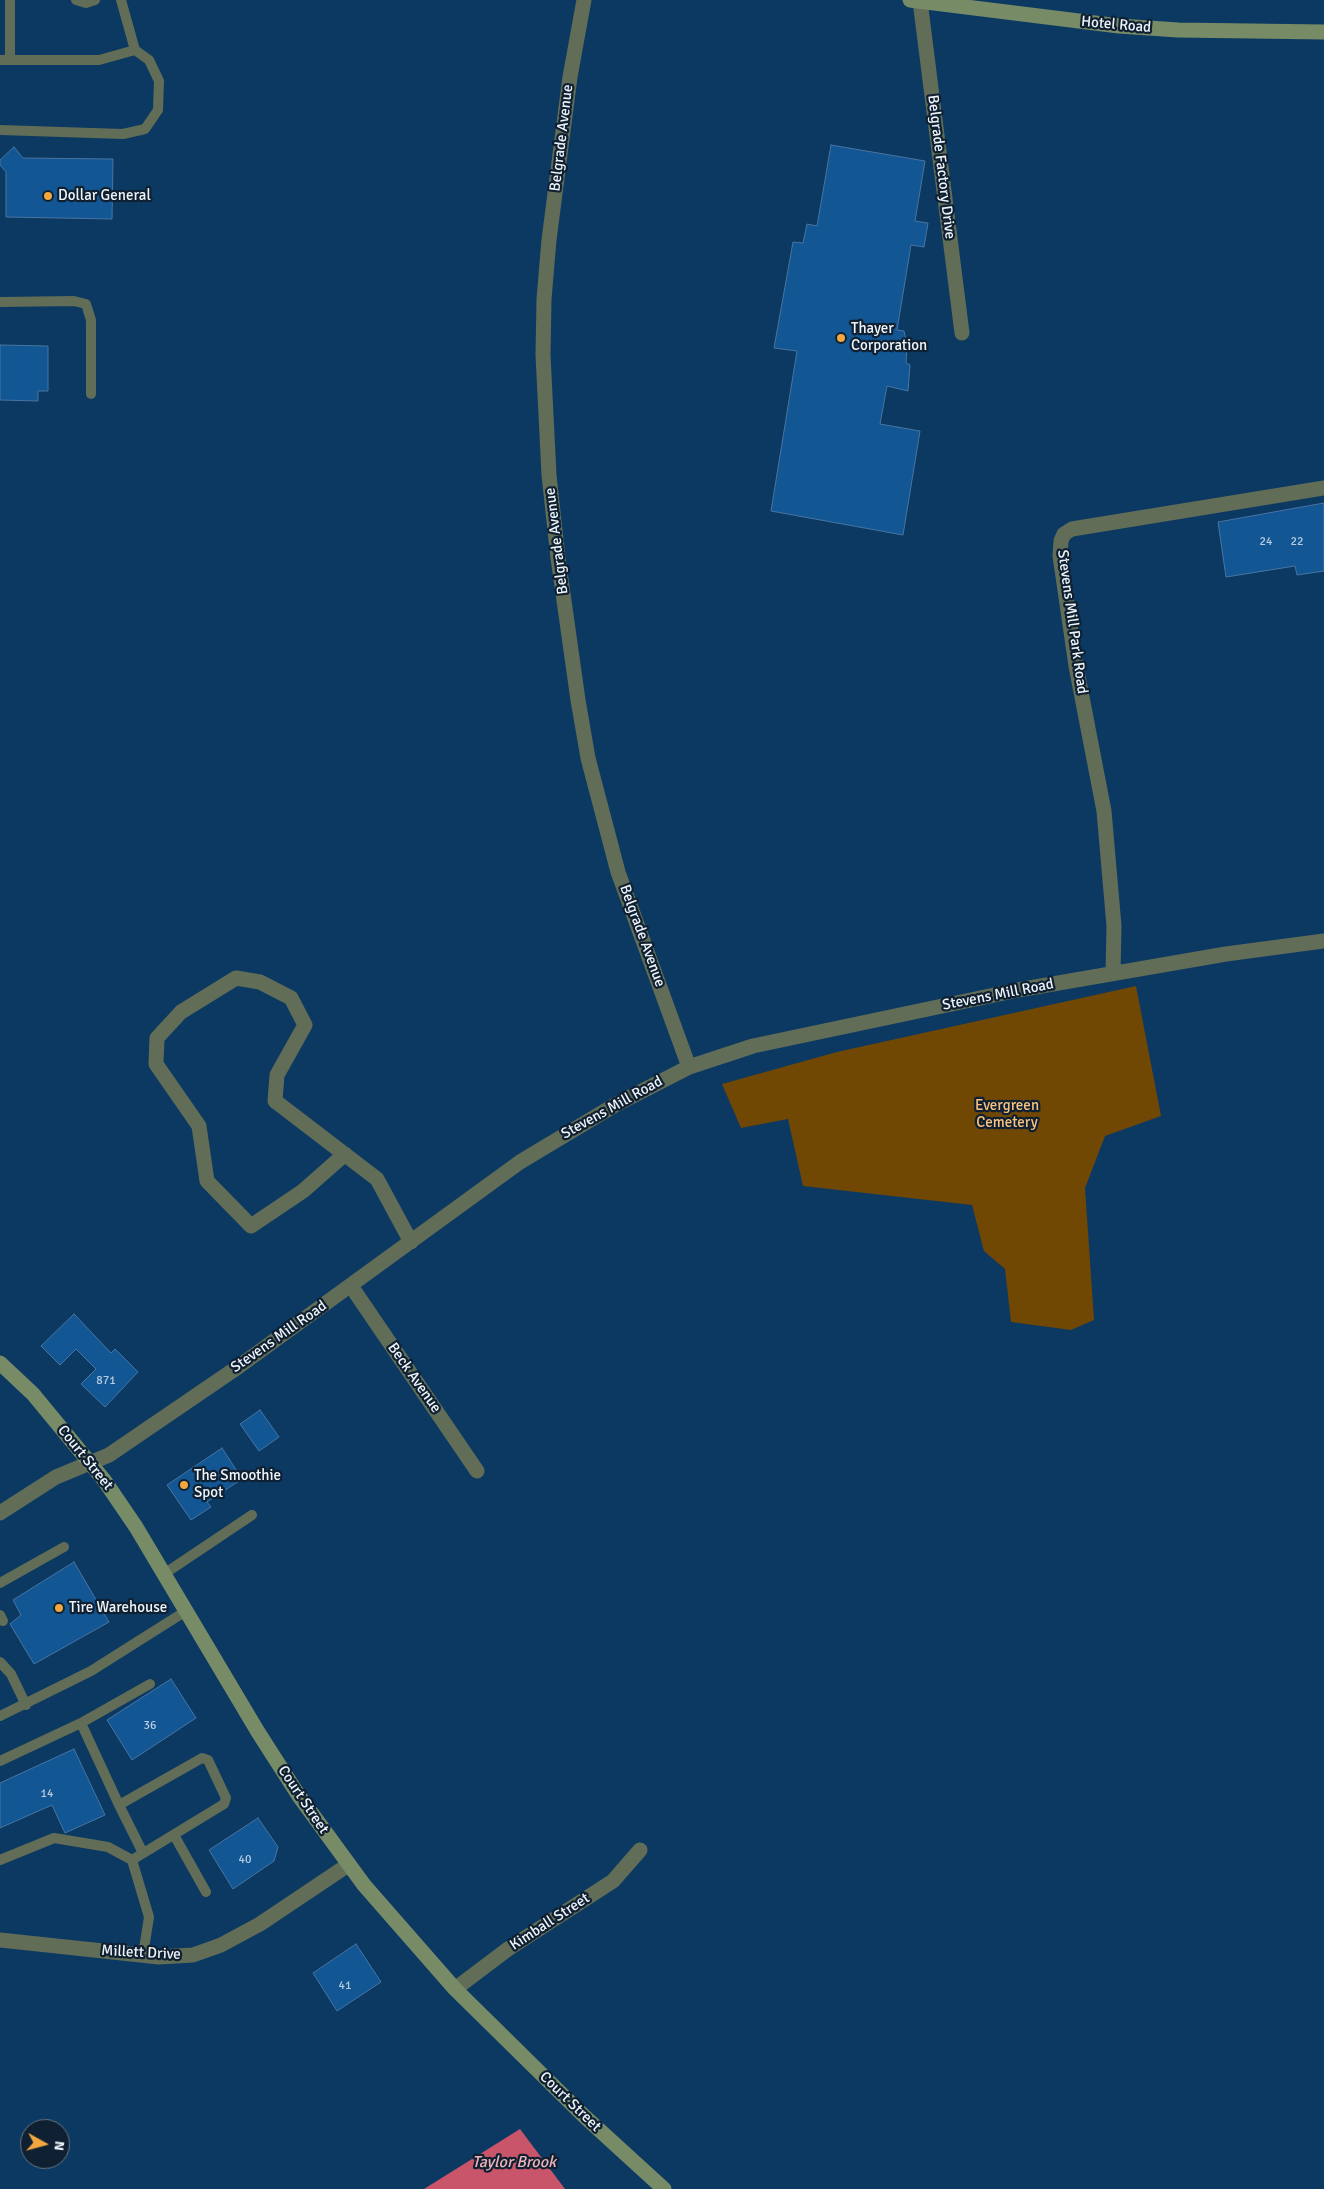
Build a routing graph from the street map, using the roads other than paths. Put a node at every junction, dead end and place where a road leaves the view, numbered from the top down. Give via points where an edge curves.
1 (10, 0) edge
2 (76, 0) edge
3 (95, 0) edge
4 (121, 0) edge
5 (584, 0) edge
6 (915, 1) edge
7 (1324, 32) edge
8 (136, 50) junction
9 (5, 60) edge
10 (0, 130) edge
11 (0, 302) edge
12 (962, 333) dead end
13 (90, 394) dead end
14 (1324, 488) edge
15 (1324, 941) edge
16 (1113, 972) junction
17 (689, 1067) junction
18 (345, 1154) junction
19 (411, 1242) junction
20 (351, 1286) junction
21 (0, 1364) edge
22 (90, 1463) junction
23 (477, 1471) dead end
24 (0, 1513) edge
25 (252, 1515) dead end
26 (64, 1547) dead end
27 (164, 1574) junction
28 (0, 1583) edge
29 (186, 1610) junction
30 (0, 1662) edge
31 (150, 1684) dead end
32 (26, 1705) junction
33 (0, 1716) edge
34 (81, 1723) junction
35 (0, 1762) edge
36 (119, 1805) junction
37 (174, 1835) junction
38 (640, 1850) dead end
39 (143, 1853) junction
40 (0, 1860) edge
41 (132, 1860) junction
42 (348, 1864) junction
43 (206, 1892) dead end
44 (0, 1940) edge
45 (144, 1955) junction
46 (455, 1989) junction
47 (664, 2189) edge

1 - 9 lane
2 - 3 lane
4 - 8 lane
5 - 17 street, Belgrade Avenue via 570,77 544,299 543,355 550,485 588,758 618,872
6 - 7 main road, Hotel Road via 1178,30
6 - 12 street, Belgrade Factory Drive
8 - 9 lane via 99,60
8 - 10 lane via 149,60 159,81 158,110 145,129 123,134
11 - 13 lane via 86,304 92,320
14 - 16 street, Stevens Mill Park Road via 1072,529 1064,534 1060,556 1076,666 1104,811 1114,926
15 - 16 street, Stevens Mill Road
16 - 17 street, Stevens Mill Road via 752,1046
17 - 19 street, Stevens Mill Road via 562,1135
18 - 18 street via 275,1101 277,1075 305,1025 291,998 260,982 236,978 182,1012 157,1038 156,1064 199,1126 207,1181 251,1226 303,1191
18 - 19 street via 377,1179
19 - 20 street, Stevens Mill Road
20 - 22 street, Stevens Mill Road via 109,1455
20 - 23 street, Beck Avenue
21 - 22 main road, Court Street via 33,1394
22 - 24 street, Stevens Mill Road via 56,1477
22 - 27 main road, Court Street via 136,1527
25 - 27 lane
26 - 28 lane
27 - 29 main road, Court Street
29 - 32 lane via 91,1671
29 - 42 main road, Court Street via 258,1732
30 - 32 lane via 11,1674
31 - 34 lane
32 - 33 lane
34 - 35 lane
34 - 36 lane
36 - 37 lane via 202,1758 208,1760 226,1798 224,1804
36 - 39 lane
37 - 39 lane
37 - 43 lane
38 - 46 street, Kimball Street via 613,1881 508,1949
39 - 41 lane
40 - 41 lane via 54,1838 108,1847
41 - 45 lane via 149,1917
42 - 45 street, Millett Drive via 260,1924 221,1945 193,1955
42 - 46 main road, Court Street
44 - 45 street, Millett Drive
46 - 47 main road, Court Street via 584,2116

